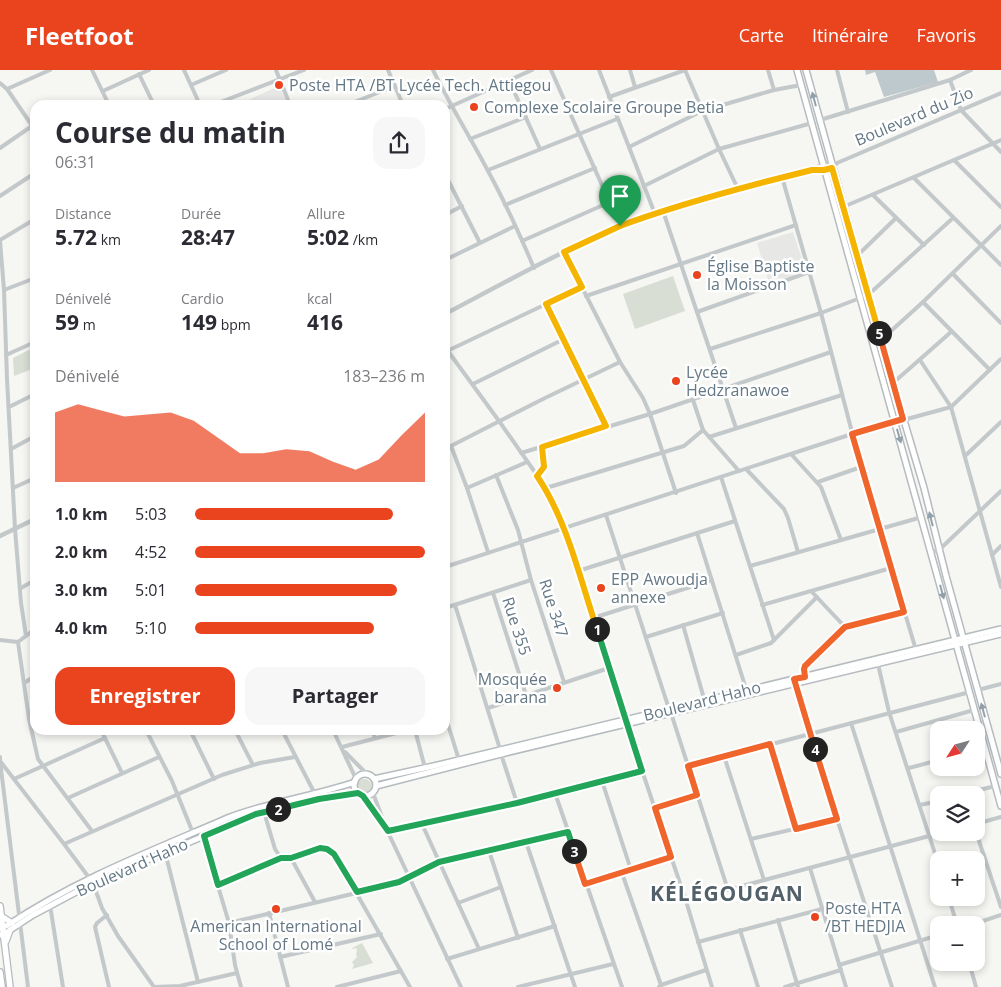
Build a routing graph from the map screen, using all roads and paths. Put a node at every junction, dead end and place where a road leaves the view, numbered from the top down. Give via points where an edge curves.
1 (50, 70) edge
2 (92, 70) edge
3 (149, 70) edge
4 (184, 70) edge
5 (226, 70) edge
6 (276, 70) edge
7 (304, 70) edge
8 (388, 70) edge
9 (433, 70) edge
10 (532, 70) edge
11 (551, 70) edge
12 (599, 70) edge
13 (630, 70) edge
14 (685, 70) edge
15 (768, 70) edge
16 (797, 70) edge
17 (806, 70) edge
18 (836, 70) edge
19 (971, 70) edge
20 (139, 74) junction
21 (280, 79) junction
22 (509, 80) junction
23 (950, 80) junction
24 (0, 83) edge
25 (191, 85) junction
26 (801, 85) junction
27 (395, 86) junction
28 (635, 87) junction
29 (7, 89) junction
30 (103, 90) junction
31 (774, 90) junction
32 (1001, 93) edge
33 (609, 97) junction
34 (107, 100) edge
35 (152, 100) edge
36 (198, 100) edge
37 (226, 100) edge
38 (288, 100) edge
39 (360, 100) edge
40 (401, 100) edge
41 (448, 100) edge
42 (451, 106) joint
43 (962, 110) junction
44 (702, 111) junction
45 (848, 112) junction
46 (526, 117) junction
47 (617, 119) junction
48 (820, 120) junction
49 (30, 122) edge
50 (812, 123) junction
51 (30, 130) edge
52 (580, 134) junction
53 (470, 139) junction
54 (1001, 140) edge
55 (993, 144) junction
56 (629, 147) junction
57 (0, 148) edge
58 (540, 149) junction
59 (719, 149) junction
60 (1001, 152) edge
61 (954, 160) junction
62 (830, 161) junction
63 (823, 163) junction
64 (837, 163) junction
65 (595, 168) junction
66 (832, 168) junction
67 (488, 170) junction
68 (812, 170) junction
69 (824, 170) junction
70 (30, 176) edge
71 (782, 177) junction
72 (914, 178) junction
73 (450, 183) edge
74 (644, 186) junction
75 (738, 189) junction
76 (873, 195) junction
77 (0, 196) edge
78 (610, 202) junction
79 (505, 205) junction
80 (462, 206) junction
81 (844, 207) junction
82 (1001, 207) edge
83 (662, 211) junction
84 (450, 212) edge
85 (655, 214) junction
86 (896, 218) junction
87 (953, 218) junction
88 (30, 222) edge
89 (796, 225) junction
90 (515, 226) junction
91 (620, 226) junction
92 (1001, 226) edge
93 (0, 240) edge
94 (522, 241) junction
95 (480, 243) junction
96 (924, 245) junction
97 (982, 245) junction
98 (564, 252) junction
99 (858, 255) junction
100 (450, 258) edge
101 (680, 265) junction
102 (1001, 266) edge
103 (534, 268) junction
104 (809, 272) junction
105 (952, 274) junction
106 (30, 281) edge
107 (582, 287) junction
108 (4, 290) junction
109 (868, 295) junction
110 (586, 296) junction
111 (860, 299) junction
112 (923, 302) junction
113 (546, 304) junction
114 (450, 311) edge
115 (697, 312) junction
116 (821, 313) junction
117 (1001, 323) edge
118 (951, 332) junction
119 (564, 339) junction
120 (881, 340) junction
121 (30, 344) edge
122 (450, 348) edge
123 (710, 349) junction
124 (831, 352) junction
125 (6, 355) junction
126 (450, 355) edge
127 (1001, 359) edge
128 (920, 360) junction
129 (620, 362) junction
130 (990, 370) junction
131 (583, 379) junction
132 (893, 383) junction
133 (473, 384) junction
134 (723, 390) junction
135 (842, 395) junction
136 (30, 396) edge
137 (693, 400) junction
138 (9, 407) junction
139 (951, 407) junction
140 (650, 414) junction
141 (903, 419) junction
142 (499, 421) junction
143 (895, 421) junction
144 (1001, 422) edge
145 (606, 426) junction
146 (736, 428) junction
147 (703, 430) junction
148 (852, 434) junction
149 (709, 437) junction
150 (30, 439) edge
151 (451, 446) joint
152 (542, 447) junction
153 (11, 449) junction
154 (521, 453) junction
155 (664, 453) junction
156 (791, 454) junction
157 (965, 456) junction
158 (527, 462) junction
159 (861, 467) junction
160 (746, 469) junction
161 (740, 471) junction
162 (496, 476) junction
163 (537, 476) junction
164 (721, 478) junction
165 (30, 480) edge
166 (818, 482) junction
167 (13, 488) junction
168 (467, 488) junction
169 (546, 488) junction
170 (1001, 491) edge
171 (676, 492) junction
172 (980, 511) junction
173 (606, 514) junction
174 (922, 517) junction
175 (30, 521) edge
176 (735, 521) junction
177 (15, 528) junction
178 (563, 528) junction
179 (880, 529) junction
180 (697, 533) junction
181 (0, 536) edge
182 (841, 540) junction
183 (521, 542) junction
184 (1001, 546) edge
185 (939, 550) junction
186 (488, 552) junction
187 (798, 552) junction
188 (931, 552) junction
189 (992, 555) junction
190 (620, 558) junction
191 (450, 564) edge
192 (750, 566) junction
193 (891, 568) junction
194 (578, 572) junction
195 (531, 580) junction
196 (712, 580) junction
197 (30, 583) edge
198 (1001, 585) edge
199 (21, 588) junction
200 (812, 592) junction
201 (493, 593) junction
202 (817, 598) junction
203 (455, 605) junction
204 (635, 605) junction
205 (450, 606) edge
206 (762, 606) junction
207 (904, 612) junction
208 (723, 613) junction
209 (593, 618) junction
210 (683, 625) junction
211 (845, 627) junction
212 (1001, 629) edge
213 (30, 633) edge
214 (1001, 634) edge
215 (26, 636) junction
216 (646, 637) junction
217 (0, 640) edge
218 (774, 640) junction
219 (965, 641) junction
220 (18, 642) junction
221 (956, 643) junction
222 (916, 650) junction
223 (736, 655) junction
224 (878, 664) junction
225 (609, 668) junction
226 (805, 677) junction
227 (30, 679) edge
228 (795, 681) junction
229 (564, 682) junction
230 (24, 683) junction
231 (1001, 684) edge
232 (978, 690) junction
233 (747, 692) junction
234 (970, 692) junction
235 (526, 695) junction
236 (705, 703) junction
237 (488, 708) junction
238 (974, 710) junction
239 (670, 711) junction
240 (890, 712) junction
241 (30, 713) edge
242 (977, 721) edge
243 (625, 722) junction
244 (851, 723) junction
245 (450, 730) edge
246 (896, 732) junction
247 (811, 733) junction
248 (34, 735) edge
249 (104, 735) edge
250 (148, 735) edge
251 (192, 735) edge
252 (238, 735) edge
253 (284, 735) edge
254 (336, 735) edge
255 (374, 735) edge
256 (387, 735) edge
257 (416, 735) edge
258 (105, 738) junction
259 (375, 738) junction
260 (770, 744) junction
261 (343, 749) junction
262 (985, 751) edge
263 (501, 752) junction
264 (724, 756) junction
265 (159, 757) junction
266 (295, 757) junction
267 (0, 759) edge
268 (459, 760) junction
269 (930, 762) edge
270 (253, 764) junction
271 (42, 765) junction
272 (688, 766) junction
273 (425, 768) junction
274 (908, 768) junction
275 (642, 771) junction
276 (1001, 771) edge
277 (122, 773) junction
278 (367, 774) junction
279 (14, 779) junction
280 (214, 779) junction
281 (374, 779) junction
282 (355, 781) junction
283 (602, 781) junction
284 (376, 786) junction
285 (995, 786) junction
286 (985, 789) edge
287 (178, 793) junction
288 (373, 793) junction
289 (555, 793) junction
290 (315, 794) junction
291 (360, 795) junction
292 (697, 795) junction
293 (68, 798) junction
294 (517, 803) junction
295 (930, 803) edge
296 (920, 806) junction
297 (1001, 806) edge
298 (655, 808) junction
299 (264, 812) junction
300 (1001, 817) edge
301 (837, 819) junction
302 (985, 821) edge
303 (422, 824) junction
304 (387, 829) junction
305 (796, 829) junction
306 (92, 831) junction
307 (568, 832) junction
308 (193, 833) junction
309 (204, 836) junction
310 (930, 836) joint
311 (751, 839) junction
312 (979, 841) edge
313 (526, 842) junction
314 (64, 844) junction
315 (890, 846) junction
316 (489, 851) junction
317 (165, 852) junction
318 (671, 857) junction
319 (850, 857) junction
320 (281, 858) junction
321 (291, 858) junction
322 (439, 862) junction
323 (810, 868) junction
324 (631, 870) junction
325 (622, 873) junction
326 (409, 878) junction
327 (764, 880) junction
328 (91, 881) junction
329 (585, 884) junction
330 (218, 885) junction
331 (501, 887) junction
332 (73, 890) junction
333 (728, 890) junction
334 (357, 892) junction
335 (686, 901) junction
336 (315, 902) junction
337 (458, 903) junction
338 (50, 905) junction
339 (0, 906) edge
340 (1001, 907) edge
341 (822, 909) junction
342 (269, 913) junction
343 (107, 915) junction
344 (1001, 915) edge
345 (1, 916) edge
346 (19, 920) junction
347 (778, 920) junction
348 (985, 920) edge
349 (12, 923) junction
350 (229, 923) junction
351 (555, 926) junction
352 (2, 928) edge
353 (10, 930) junction
354 (740, 930) junction
355 (381, 934) junction
356 (2, 935) edge
357 (930, 937) edge
358 (518, 938) junction
359 (920, 940) junction
360 (698, 942) junction
361 (5, 943) junction
362 (480, 949) junction
363 (881, 952) junction
364 (280, 957) junction
365 (447, 959) junction
366 (613, 964) junction
367 (840, 967) junction
368 (706, 970) junction
369 (401, 971) junction
370 (972, 971) edge
371 (0, 972) edge
372 (237, 973) junction
373 (570, 974) junction
374 (198, 982) junction
375 (798, 985) edge
376 (660, 986) edge
377 (2, 987) edge
378 (10, 987) edge
379 (28, 987) edge
380 (63, 987) edge
381 (109, 987) edge
382 (153, 987) edge
383 (180, 987) edge
384 (241, 987) edge
385 (288, 987) edge
386 (337, 987) edge
387 (410, 987) edge
388 (461, 987) edge
389 (518, 987) edge
390 (574, 987) edge
391 (622, 987) edge
392 (712, 987) edge
393 (758, 987) edge
394 (785, 987) edge
395 (846, 987) edge
396 (892, 987) edge
397 (935, 987) edge
398 (976, 987) edge

1 - 29 street
2 - 30 street
3 - 20 street
4 - 25 street
5 - 25 street
6 - 21 street
7 - 21 street
8 - 27 street
9 - 41 street
10 - 22 street
11 - 52 street
12 - 33 street
13 - 28 street
14 - 28 street
14 - 44 street
15 - 31 street
16 - 26 main road
48 -> 17 main road
18 - 45 street
19 - 23 street
20 - 30 street
20 - 35 street
21 - 37 street
21 - 38 street
22 - 42 street
22 - 46 street
23 - 43 street
23 - 45 street
24 - 29 street
25 - 36 street
26 - 31 street
26 - 50 main road
27 - 39 street
27 - 40 street
28 - 33 street
29 - 49 street
30 - 34 street
31 - 44 street
32 - 43 street, Boulevard du Zio
33 - 47 street
42 - 53 street
43 - 55 street
43 - 64 street, Boulevard du Zio
44 - 56 street
44 - 59 street
45 - 48 street
46 - 53 street
46 - 58 street
47 - 52 street
47 - 56 street
48 - 62 main road
50 - 59 street
50 - 63 main road
51 - 57 street
52 - 58 street
52 - 65 street
53 - 67 street
54 - 55 street
55 - 60 street
55 - 61 street
56 - 74 street
58 - 67 street
59 - 74 street
59 - 75 street
61 - 72 street
61 - 82 street
62 - 63 street
62 - 64 street
62 - 66 main road
63 - 68 street
63 - 69 main road
64 - 66 street, Boulevard du Zio
65 - 78 street
65 - 79 street
66 - 69 street
66 - 81 main road
67 - 79 street
68 - 69 street
68 - 71 street
69 - 111 main road
70 - 77 street
71 - 75 street
71 - 89 street
72 - 76 street
72 - 87 street
73 - 80 street
74 - 85 street
75 - 83 street
76 - 81 street
76 - 86 street
78 - 91 street
78 - 94 street
79 - 90 street
80 - 84 street
80 - 95 street
81 - 99 main road
83 - 85 street
83 - 101 street
85 - 91 street
86 - 96 street
86 - 99 street
87 - 96 street
87 - 97 street
88 - 93 street
89 - 101 street
89 - 104 street
90 - 94 street
90 - 95 street
91 - 98 street
92 - 97 street
93 - 108 street
94 - 103 street
95 - 100 street
96 - 109 street
97 - 102 street
97 - 105 street
98 - 103 street
98 - 107 street
99 - 109 main road
101 - 110 street
101 - 115 street
103 - 114 street
104 - 115 street
104 - 116 street
105 - 112 street
105 - 117 street
106 - 108 street
107 - 110 street
107 - 113 street
108 - 125 street
109 - 111 street
109 - 120 main road
110 - 129 street
111 - 116 street
111 - 143 main road
112 - 118 street
112 - 120 street
113 - 119 street
113 - 122 street
115 - 123 street
116 - 123 street
116 - 124 street
118 - 128 street
118 - 130 street
119 - 131 street
119 - 133 street
120 - 132 main road
121 - 125 street
123 - 134 street
124 - 134 street
124 - 135 street
125 - 138 street
126 - 133 street
127 - 130 street
128 - 132 street
128 - 139 street
129 - 131 street
129 - 140 street
130 - 139 street
131 - 142 street
131 - 145 street
132 - 141 main road
133 - 142 street
134 - 137 street
134 - 146 street
135 - 146 street
135 - 148 street
136 - 138 street
137 - 140 street
137 - 147 street
138 - 153 street
139 - 141 street
139 - 157 street
140 - 145 street
140 - 155 street
141 - 143 street
185 -> 141 main road
142 - 151 street
142 - 154 street
143 - 148 street
143 -> 174 main road
144 - 157 street
145 - 152 street
146 - 149 street
147 - 149 street
147 - 155 street via 684,446
148 - 156 street
148 - 159 street
149 - 161 street
150 - 153 street
151 - 168 street
152 - 154 street
152 - 163 street via 544,467
153 - 167 street
154 - 158 street
155 - 169 street
155 - 171 street
156 - 160 street
156 - 166 street
157 - 172 street
158 - 162 street
158 - 163 street
159 - 166 street
159 - 179 street
160 - 161 street
160 - 187 street via 784,509
161 - 164 street
162 - 168 street
162 - 183 street, Rue 347
163 - 169 street
164 - 171 street
164 - 176 street
165 - 167 street
166 - 182 street
167 - 177 street
168 - 186 street
169 - 178 street
170 - 172 street
171 - 173 street
172 - 185 street
172 - 189 street
173 - 178 street
173 - 190 street
174 - 179 street
174 - 188 main road
175 - 177 street
176 - 180 street
176 - 192 street
177 - 181 street
177 - 199 street
178 - 183 street
178 - 194 street
179 - 182 street
179 - 193 street
180 - 190 street
180 - 196 street
182 - 187 street
183 - 186 street
183 - 195 street, Rue 347
184 - 189 street
185 - 188 street
185 - 219 main road
186 - 191 street
187 - 192 street
188 -> 221 main road
189 - 198 street
190 - 194 street
190 - 204 street
192 - 206 street
193 - 200 street
193 - 207 street
194 - 209 street
195 - 201 street
195 - 229 street, Rue 347
196 - 204 street
196 - 208 street
197 - 199 street
199 - 215 street
200 - 202 street
200 - 206 street
201 - 203 street
201 - 235 street, Rue 355
202 - 211 street
202 - 218 street
203 - 205 street
203 - 237 street
204 - 209 street
204 - 216 street
206 - 218 street
207 - 211 street
207 - 222 street
208 - 210 street
208 - 223 street
209 - 225 street
210 - 216 street
210 - 236 street
211 - 226 street via 805,666
212 - 219 main road, Boulevard Haho
213 - 215 street
214 - 219 main road, Boulevard Haho
215 - 220 street
216 - 239 street
217 - 220 street
218 - 223 street
219 - 221 main road, Boulevard Haho
219 - 232 main road
220 - 230 street
221 - 222 main road, Boulevard Haho
221 - 224 main road, Boulevard Haho
221 - 234 main road
222 - 226 main road, Boulevard Haho
223 - 233 street
224 - 228 main road, Boulevard Haho
224 - 240 street
225 - 229 street
225 - 243 street
226 - 228 main road, Boulevard Haho
227 - 230 street
228 - 233 main road, Boulevard Haho
228 - 247 street
229 - 235 street
230 - 241 street
231 - 232 street
276 -> 232 main road
233 - 236 main road, Boulevard Haho
234 - 238 main road
234 - 240 street
235 - 237 street
236 - 239 main road, Boulevard Haho
237 - 263 street
238 - 242 main road
238 - 246 street
239 - 243 main road, Boulevard Haho
239 - 272 street
240 - 244 street
240 - 246 street
243 - 263 main road, Boulevard Haho
243 - 275 street
244 - 247 street
244 - 315 street
245 - 268 street
246 - 274 street
247 - 260 street
247 - 301 street
248 - 271 street via 36,754
249 - 258 street
250 - 265 street
251 - 280 street
252 - 270 street
253 - 266 street
254 - 261 street
255 - 259 street
256 - 259 street
257 - 273 street
258 - 271 street
258 - 277 street
259 - 261 street
260 - 264 street
260 - 305 street
261 - 278 street
261 - 282 street
262 - 285 main road
263 - 268 main road, Boulevard Haho
263 - 284 main road, Boulevard Haho
263 - 294 street
264 - 272 street
264 - 311 street
265 - 277 street
265 - 287 street
266 - 270 street
266 - 290 street
267 - 279 street
267 - 346 street
268 - 273 main road, Boulevard Haho
269 - 274 street
270 - 280 street
271 - 279 street
271 - 293 street
272 - 292 street
273 - 281 main road, Boulevard Haho
274 - 296 street
275 - 283 street
275 - 298 street
277 - 293 street
278 - 281 main road
278 - 282 main road
279 - 314 street
280 - 287 street
281 - 284 main road
282 - 290 main road, Boulevard Haho
282 - 291 main road via 354,788
283 - 289 street
283 - 324 street
284 - 288 main road
285 - 286 street
285 - 297 main road
287 - 306 street
287 - 308 street
288 - 291 main road via 370,796
288 - 304 street
289 - 294 street
289 - 307 street
290 - 308 main road, Boulevard Haho via 252,809
291 - 299 main road, Boulevard Haho via 319,799
291 - 304 street
292 - 298 street
292 - 333 street
293 - 306 street
294 - 303 street
295 - 296 street
296 - 310 street
298 - 318 street
299 - 309 main road, Boulevard Haho
299 - 320 street via 275,849
300 - 302 street
301 - 305 street
301 - 319 street
303 - 304 street
303 - 322 street
304 - 326 street
305 - 311 street
306 - 314 street
307 - 313 street
307 - 329 street
308 - 328 main road, Boulevard Haho
309 - 317 main road, Boulevard Haho
309 - 330 street
310 - 315 street
311 - 327 street
312 - 340 street
313 - 316 street
313 - 351 street
314 - 328 street
315 - 319 street
315 - 359 street
316 - 322 street
316 - 331 street
317 - 328 main road, Boulevard Haho
317 - 374 street
318 - 324 street
318 - 335 street
319 - 323 street
319 - 363 street
320 - 321 street
320 - 330 street
321 - 334 street via 320,848 327,849 334,854
321 - 336 street
322 - 326 street
322 - 337 street
323 - 327 street
323 - 341 street
324 - 325 street
325 - 329 street
325 - 376 street
326 - 334 street
326 - 365 street
327 - 333 street
328 - 332 main road, Boulevard Haho
328 - 343 street
329 - 366 street
330 - 350 street
331 - 337 street
331 - 358 street
332 - 338 main road, Boulevard Haho
332 - 346 main road, Boulevard Haho
333 - 335 street
334 - 336 street
334 - 355 street
335 - 360 street
336 - 342 street
337 - 362 street
338 - 346 main road, Boulevard Haho
338 - 380 street
339 - 345 main road
341 - 347 street
341 - 367 street
342 - 350 street
342 - 364 street
343 - 381 street via 94,927
343 - 382 street
344 - 348 street
345 - 349 main road
345 - 352 main road
346 - 349 main road, Boulevard Haho
346 - 353 main road, Boulevard Haho
346 - 379 street
347 - 354 street
347 - 375 street
349 - 352 main road, Boulevard Haho
350 - 372 street
351 - 358 street
351 - 373 street
352 - 356 main road
353 - 356 main road, Boulevard Haho
353 - 361 main road
354 - 360 street
354 - 393 street
355 - 364 street
355 - 369 street
356 - 361 main road
357 - 359 street
358 - 362 street
359 - 363 street
359 - 397 street
360 - 368 street
361 - 378 main road
362 - 365 street
363 - 367 street
363 - 396 street
364 - 385 street
365 - 388 street
366 - 373 street
366 - 391 street
367 - 375 street
367 - 395 street
368 - 376 street
368 - 392 street
369 - 386 street
369 - 387 street
370 - 398 street
371 - 377 main road
372 - 374 street
372 - 384 street
373 - 389 street
373 - 390 street
374 - 383 street
375 - 394 street
382 - 383 street

